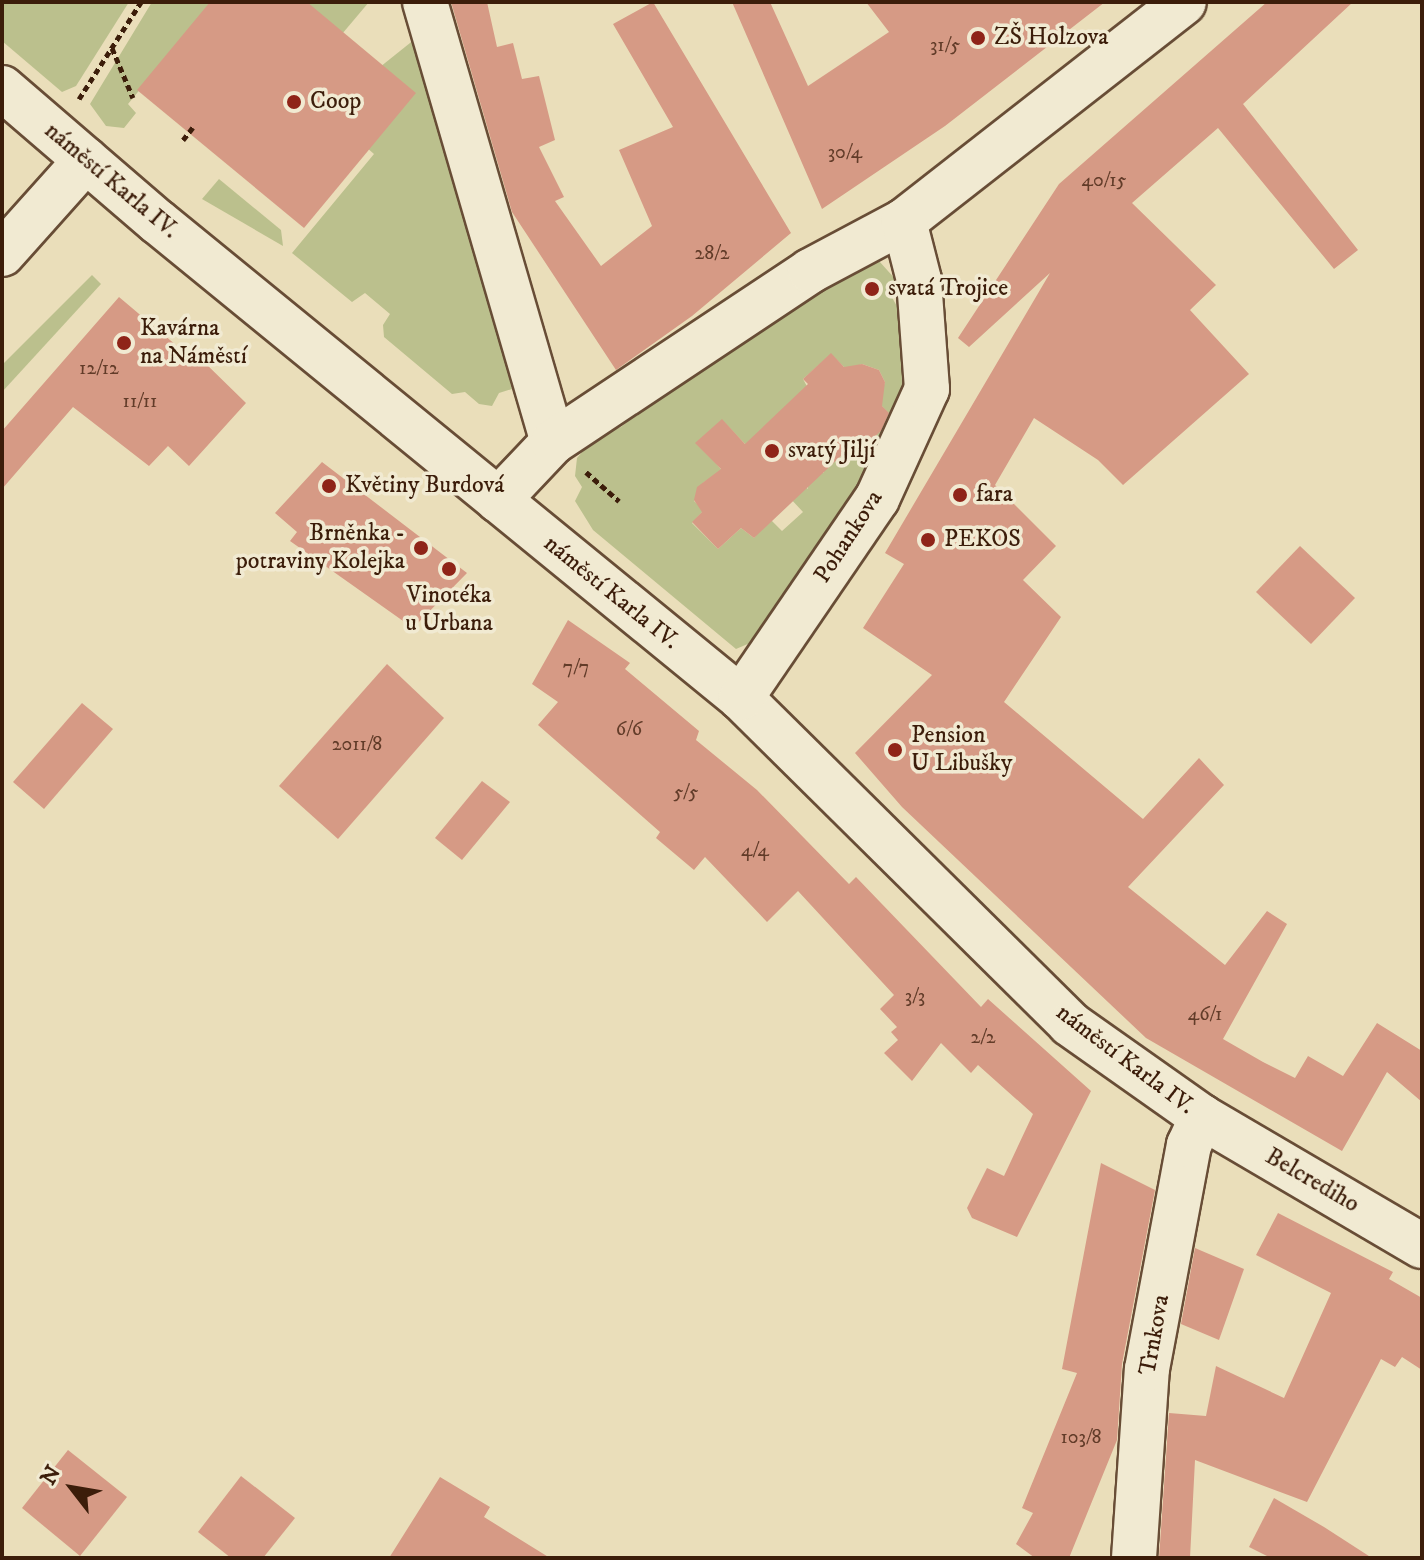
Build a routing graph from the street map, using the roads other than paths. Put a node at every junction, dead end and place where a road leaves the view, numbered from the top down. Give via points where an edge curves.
1 (425, 2) edge
2 (1184, 2) edge
3 (2, 88) edge
4 (86, 160) junction
5 (904, 221) junction
6 (2, 254) edge
7 (565, 453) junction
8 (498, 500) junction
9 (741, 698) junction
10 (1202, 1117) junction
11 (1422, 1246) edge
12 (1134, 1558) edge

1 - 7 street
2 - 5 street
3 - 4 street, náměstí Karla IV.
4 - 6 street
4 - 8 street, náměstí Karla IV.
5 - 7 street via 810,271
5 - 9 street, Pohankova via 919,280 927,389 877,499
7 - 8 street
8 - 9 street, náměstí Karla IV.
9 - 10 street, náměstí Karla IV. via 1070,1024
10 - 11 street, Belcrediho
10 - 12 street, Trnkova via 1189,1145 1147,1369

